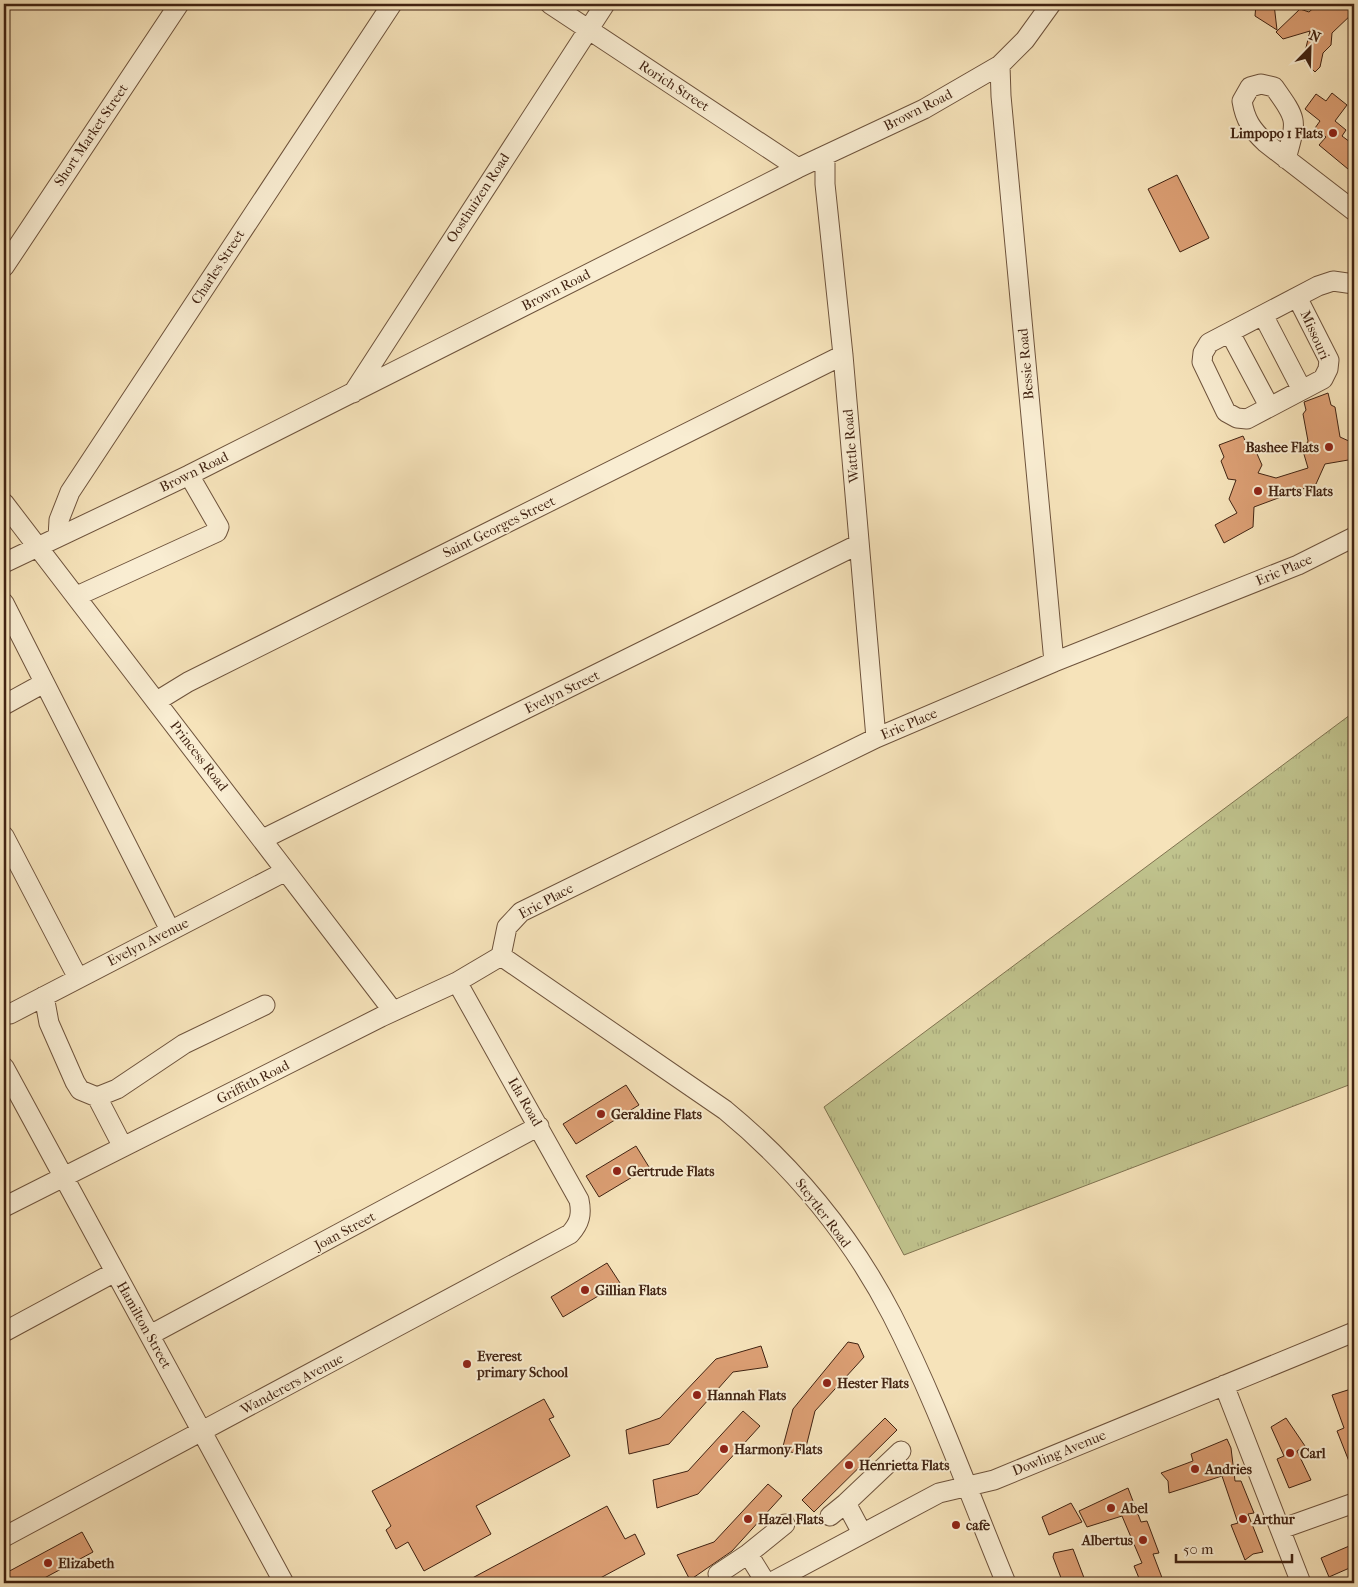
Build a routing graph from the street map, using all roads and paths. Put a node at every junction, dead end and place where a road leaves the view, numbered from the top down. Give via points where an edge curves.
1 (178, 4) edge
2 (392, 4) edge
3 (550, 4) edge
4 (605, 4) edge
5 (1051, 4) edge
6 (588, 29) junction
7 (1000, 65) junction
8 (825, 156) junction
9 (1286, 159) dead end
10 (798, 168) junction
11 (1354, 210) edge
12 (4, 267) edge
13 (1354, 284) edge
14 (1297, 297) junction
15 (1263, 315) junction
16 (1230, 333) junction
17 (844, 355) junction
18 (1302, 390) junction
19 (352, 393) junction
20 (1270, 406) junction
21 (189, 475) junction
22 (4, 502) edge
23 (58, 537) junction
24 (1354, 538) edge
25 (860, 544) junction
26 (37, 546) junction
27 (4, 563) edge
28 (77, 596) junction
29 (4, 603) edge
30 (1054, 662) junction
31 (44, 683) junction
32 (157, 701) junction
33 (4, 705) edge
34 (876, 738) junction
35 (4, 836) edge
36 (263, 839) junction
37 (286, 871) junction
38 (170, 930) junction
39 (501, 956) junction
40 (78, 978) junction
41 (457, 982) junction
42 (44, 996) junction
43 (265, 1005) dead end
44 (393, 1011) junction
45 (10, 1014) dead end
46 (4, 1067) edge
47 (98, 1097) junction
48 (539, 1126) junction
49 (123, 1147) junction
50 (62, 1177) junction
51 (4, 1206) edge
52 (577, 1227) joint
53 (115, 1272) junction
54 (4, 1332) edge
55 (1354, 1332) edge
56 (150, 1335) junction
57 (1224, 1385) junction
58 (204, 1432) junction
59 (901, 1451) dead end
60 (967, 1487) junction
61 (846, 1503) junction
62 (1354, 1503) edge
63 (830, 1516) dead end
64 (785, 1524) dead end
65 (1281, 1529) junction
66 (862, 1533) junction
67 (4, 1537) edge
68 (748, 1554) junction
69 (718, 1574) dead end
70 (284, 1583) edge
71 (766, 1583) edge
72 (770, 1583) edge
73 (1006, 1583) edge
74 (1301, 1583) edge

1 - 12 street, Short Market Street
2 - 23 street, Charles Street via 70,492 59,520
3 - 6 street, Rorich Street
4 - 6 street, Oosthuizen Road
5 - 7 street, Brown Road via 1025,40
6 - 10 street, Rorich Street
6 - 19 street, Oosthuizen Road
7 - 8 street, Brown Road via 924,109
7 - 30 street, Bessie Road
8 - 10 street, Brown Road
8 - 17 street, Wattle Road via 825,184
9 - 11 street
10 - 19 street, Brown Road
13 - 14 street, Missouri via 1333,281
14 - 15 street, Missouri
14 - 18 street, Missouri via 1329,360 1323,379
15 - 16 street, Missouri
15 - 18 street
16 - 20 street
16 - 20 street, Missouri via 1210,344 1203,353 1202,362 1226,412 1237,418 1247,418
17 - 25 street, Wattle Road
17 - 32 street, Saint Georges Street via 188,682
18 - 20 street, Missouri
19 - 21 street, Brown Road
21 - 23 street, Brown Road
21 - 28 street via 219,527 217,532
22 - 26 street, Princess Road
23 - 26 street, Brown Road
24 - 30 street, Eric Place via 1298,565
25 - 34 street, Wattle Road
25 - 36 street, Evelyn Street
26 - 27 street
26 - 28 street, Princess Road
28 - 32 street, Princess Road
29 - 31 street
30 - 34 street, Eric Place
31 - 33 street
31 - 38 street
32 - 36 street, Princess Road
34 - 39 street, Eric Place via 521,912 507,927
35 - 40 street
36 - 37 street, Princess Road
37 - 38 street, Evelyn Avenue
37 - 44 street, Princess Road
38 - 40 street, Evelyn Avenue
39 - 41 street, Griffith Road
39 - 60 street, Steytler Road via 725,1110 754,1134 814,1198 863,1266 891,1314
40 - 42 street, Evelyn Avenue
41 - 44 street, Griffith Road
41 - 48 street, Ida Road
42 - 45 street, Evelyn Avenue
42 - 47 street via 50,1023 75,1082 80,1090
43 - 47 street via 184,1044 117,1089
44 - 49 street, Griffith Road
46 - 50 street, Hamilton Street
47 - 49 street
48 - 52 street, Ida Road via 579,1200
48 - 56 street, Joan Street
49 - 50 street, Griffith Road
50 - 51 street, Griffith Road
50 - 53 street, Hamilton Street
52 - 58 street, Wanderers Avenue via 570,1234
53 - 54 street
53 - 56 street, Hamilton Street
55 - 57 street, Dowling Avenue
56 - 58 street, Hamilton Street
57 - 60 street, Dowling Avenue via 1000,1478
57 - 65 street
58 - 67 street, Wanderers Avenue
58 - 70 street, Hamilton Street
59 - 61 street
60 - 66 street, Dowling Avenue via 939,1493
60 - 73 street, Steytler Road
61 - 63 street
61 - 66 street
62 - 65 street
64 - 68 street
65 - 74 street
66 - 72 street, Dowling Avenue
68 - 69 street
68 - 71 street

